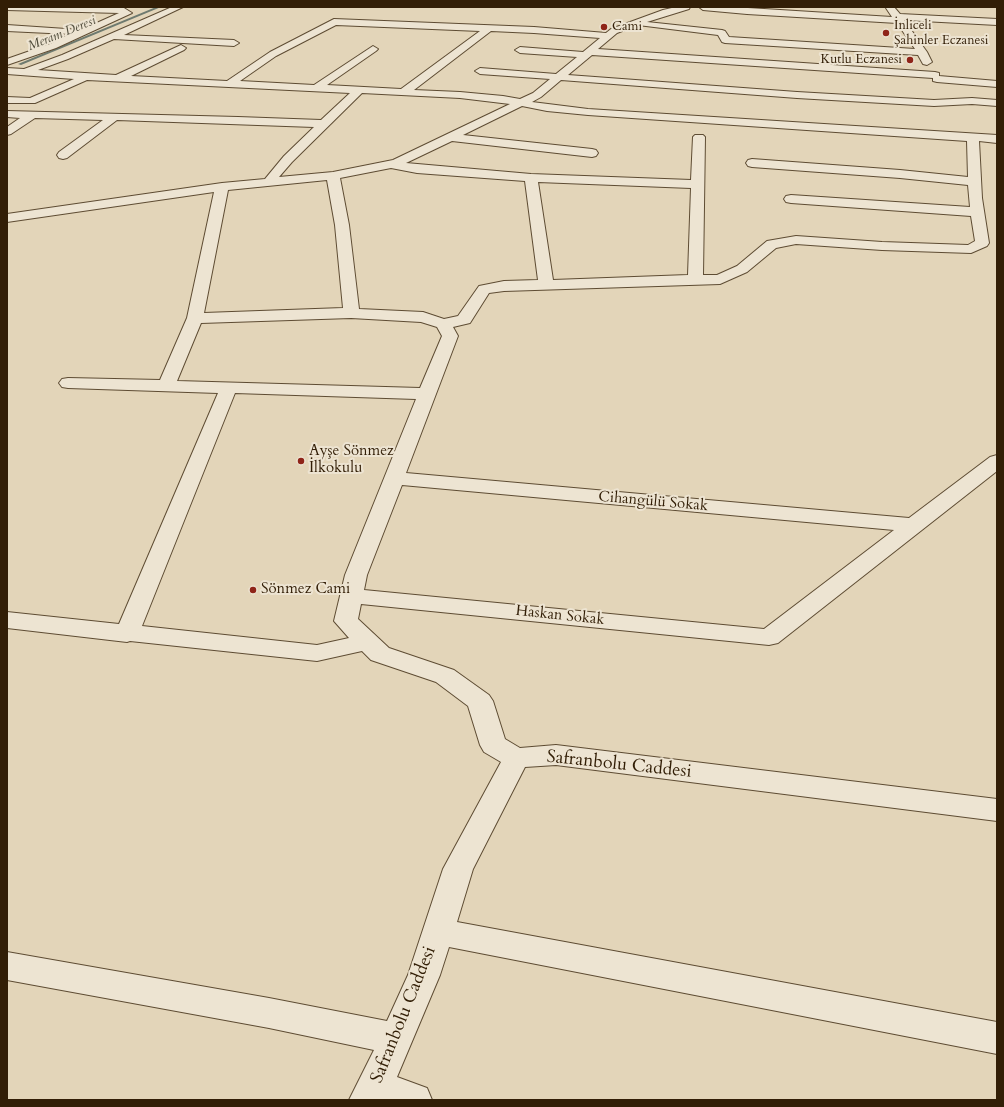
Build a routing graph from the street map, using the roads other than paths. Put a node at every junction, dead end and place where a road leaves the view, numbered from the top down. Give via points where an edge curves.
1 (7, 7) edge
2 (179, 7) edge
3 (703, 7) edge
4 (890, 7) edge
5 (690, 15) edge
6 (898, 18) junction
7 (644, 20) junction
8 (997, 22) edge
9 (7, 28) edge
10 (489, 28) junction
11 (83, 32) junction
12 (771, 32) dead end
13 (609, 36) junction
14 (111, 37) junction
15 (234, 43) dead end
16 (768, 43) junction
17 (181, 48) dead end
18 (373, 48) dead end
19 (520, 50) dead end
20 (922, 52) junction
21 (588, 54) junction
22 (7, 62) edge
23 (7, 71) edge
24 (480, 71) dead end
25 (21, 73) junction
26 (7, 77) edge
27 (86, 78) junction
28 (560, 78) junction
29 (118, 79) junction
30 (229, 84) junction
31 (997, 84) edge
32 (316, 88) junction
33 (941, 88) junction
34 (359, 90) junction
35 (404, 92) junction
36 (7, 100) edge
37 (523, 102) junction
38 (997, 103) edge
39 (7, 114) edge
40 (32, 115) junction
41 (956, 115) dead end
42 (114, 117) junction
43 (324, 124) junction
44 (7, 132) edge
45 (965, 134) junction
46 (450, 137) junction
47 (699, 137) dead end
48 (997, 139) edge
49 (592, 153) dead end
50 (63, 155) dead end
51 (752, 163) dead end
52 (390, 164) junction
53 (333, 176) junction
54 (531, 178) junction
55 (269, 182) junction
56 (974, 182) junction
57 (698, 184) junction
58 (222, 187) junction
59 (791, 199) dead end
60 (977, 212) junction
61 (7, 218) edge
62 (695, 280) junction
63 (546, 285) junction
64 (351, 313) junction
65 (195, 318) junction
66 (444, 324) junction
67 (68, 383) dead end
68 (166, 386) junction
69 (229, 387) junction
70 (428, 394) junction
71 (997, 461) edge
72 (394, 478) junction
73 (912, 526) junction
74 (351, 596) junction
75 (7, 620) edge
76 (127, 634) junction
77 (367, 642) junction
78 (516, 758) junction
79 (997, 810) edge
80 (438, 932) junction
81 (7, 966) edge
82 (997, 1038) edge
83 (396, 1039) junction
84 (372, 1093) edge
85 (414, 1100) edge

1 - 11 street via 136,10
2 - 14 street
3 - 6 street
4 - 6 street
5 - 7 street
6 - 8 street
6 - 20 street
7 - 13 street via 614,31
7 - 16 street via 722,33 725,40
9 - 11 street
10 - 13 street
10 - 30 street via 334,22 273,54
10 - 35 street
11 - 22 street via 53,46
12 - 16 street
13 - 21 street
14 - 15 street
14 - 25 street
16 - 20 street via 822,42
17 - 29 street
18 - 32 street
19 - 21 street
20 - 33 street
21 - 28 street
21 - 33 street via 637,54
23 - 25 street
24 - 28 street
25 - 26 street
25 - 27 street
27 - 29 street
27 - 36 street via 31,101
28 - 33 street via 719,84 926,103
28 - 37 street
29 - 30 street
30 - 32 street
31 - 33 street
32 - 34 street
33 - 38 street
33 - 41 street
34 - 35 street
34 - 43 street
35 - 37 street
37 - 45 street via 546,108 588,112
37 - 46 street
39 - 40 street
40 - 42 street
40 - 44 street
42 - 43 street
42 - 50 street
43 - 55 street via 288,159
45 - 48 street
45 - 56 street
46 - 49 street
46 - 52 street
47 - 57 street
51 - 56 street
52 - 53 street
52 - 54 street via 417,170
53 - 55 street
53 - 64 street via 342,225
54 - 57 street
54 - 63 street
55 - 58 street
56 - 60 street
57 - 62 street
58 - 61 street
58 - 65 street
59 - 60 street
60 - 62 street via 982,243 971,249 796,240 772,244 742,269 720,279
62 - 63 street
63 - 66 street via 484,289 464,320
64 - 65 street
64 - 66 street via 423,317
65 - 68 street
66 - 70 street via 450,336
67 - 68 street
68 - 69 street
69 - 70 street
69 - 76 street
70 - 72 street
71 - 73 street
72 - 73 street, Cihangülü Sokak
72 - 74 street via 356,575
73 - 74 street, Haskan Sokak via 769,637
74 - 77 street via 346,620
75 - 76 street
76 - 77 street via 317,653
77 - 78 street via 380,654 445,676 480,701 493,745
78 - 79 street, Safranbolu Caddesi via 556,755
78 - 80 street, Safranbolu Caddesi via 458,869
80 - 82 street
80 - 83 street, Safranbolu Caddesi via 424,975
81 - 83 street via 270,1013
83 - 84 street, Safranbolu Caddesi
84 - 85 street

